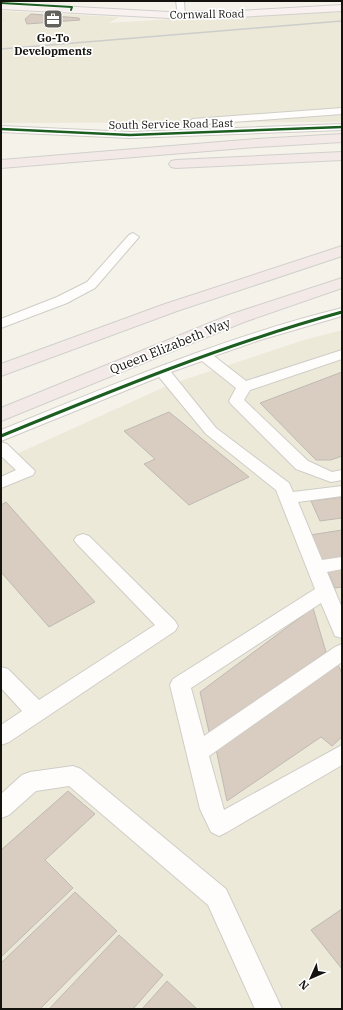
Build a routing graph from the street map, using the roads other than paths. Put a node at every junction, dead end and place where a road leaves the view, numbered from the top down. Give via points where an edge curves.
1 (180, 1) edge
2 (342, 4) edge
3 (1, 6) edge
4 (342, 8) edge
5 (182, 13) junction
6 (342, 110) edge
7 (193, 122) dead end
8 (342, 127) edge
9 (1, 129) edge
10 (342, 138) edge
11 (342, 156) edge
12 (1, 164) edge
13 (161, 165) dead end
14 (130, 166) dead end
15 (1, 173) edge
16 (133, 237) dead end
17 (342, 251) edge
18 (342, 283) edge
19 (342, 312) edge
20 (1, 324) edge
21 (342, 354) edge
22 (204, 355) junction
23 (1, 370) edge
24 (162, 371) junction
25 (244, 387) junction
26 (1, 415) edge
27 (1, 436) edge
28 (1, 447) edge
29 (342, 475) edge
30 (1, 483) edge
31 (342, 491) edge
32 (288, 498) junction
33 (83, 540) dead end
34 (342, 563) edge
35 (316, 567) junction
36 (332, 594) edge
37 (342, 631) edge
38 (342, 652) edge
39 (1, 675) edge
40 (37, 712) junction
41 (1, 736) edge
42 (197, 753) junction
43 (342, 754) edge
44 (1, 808) edge
45 (269, 1009) edge

1 - 5 street
2 - 5 main road, Cornwall Road
3 - 5 main road, Cornwall Road
4 - 5 main road, Cornwall Road via 238,14
6 - 7 street
8 - 9 street, South Service Road East via 130,135
10 - 12 highway
11 - 13 highway
14 - 15 highway
16 - 20 street via 91,285 62,300
17 - 23 highway via 208,294
18 - 26 highway, Queen Elizabeth Way via 238,318
19 - 22 street via 240,341
21 - 25 street
22 - 24 street
22 - 25 street
24 - 27 street
24 - 32 street via 211,431 278,482
25 - 29 street via 236,402 302,465 331,477
28 - 30 street via 27,471
31 - 32 street
32 - 35 street
33 - 40 street via 168,626
34 - 35 street
35 - 36 street
36 - 37 street
36 - 42 street via 180,685
38 - 42 street
39 - 40 street
40 - 41 street
42 - 43 street via 212,809 219,825
44 - 45 street via 30,782 73,776 218,897

